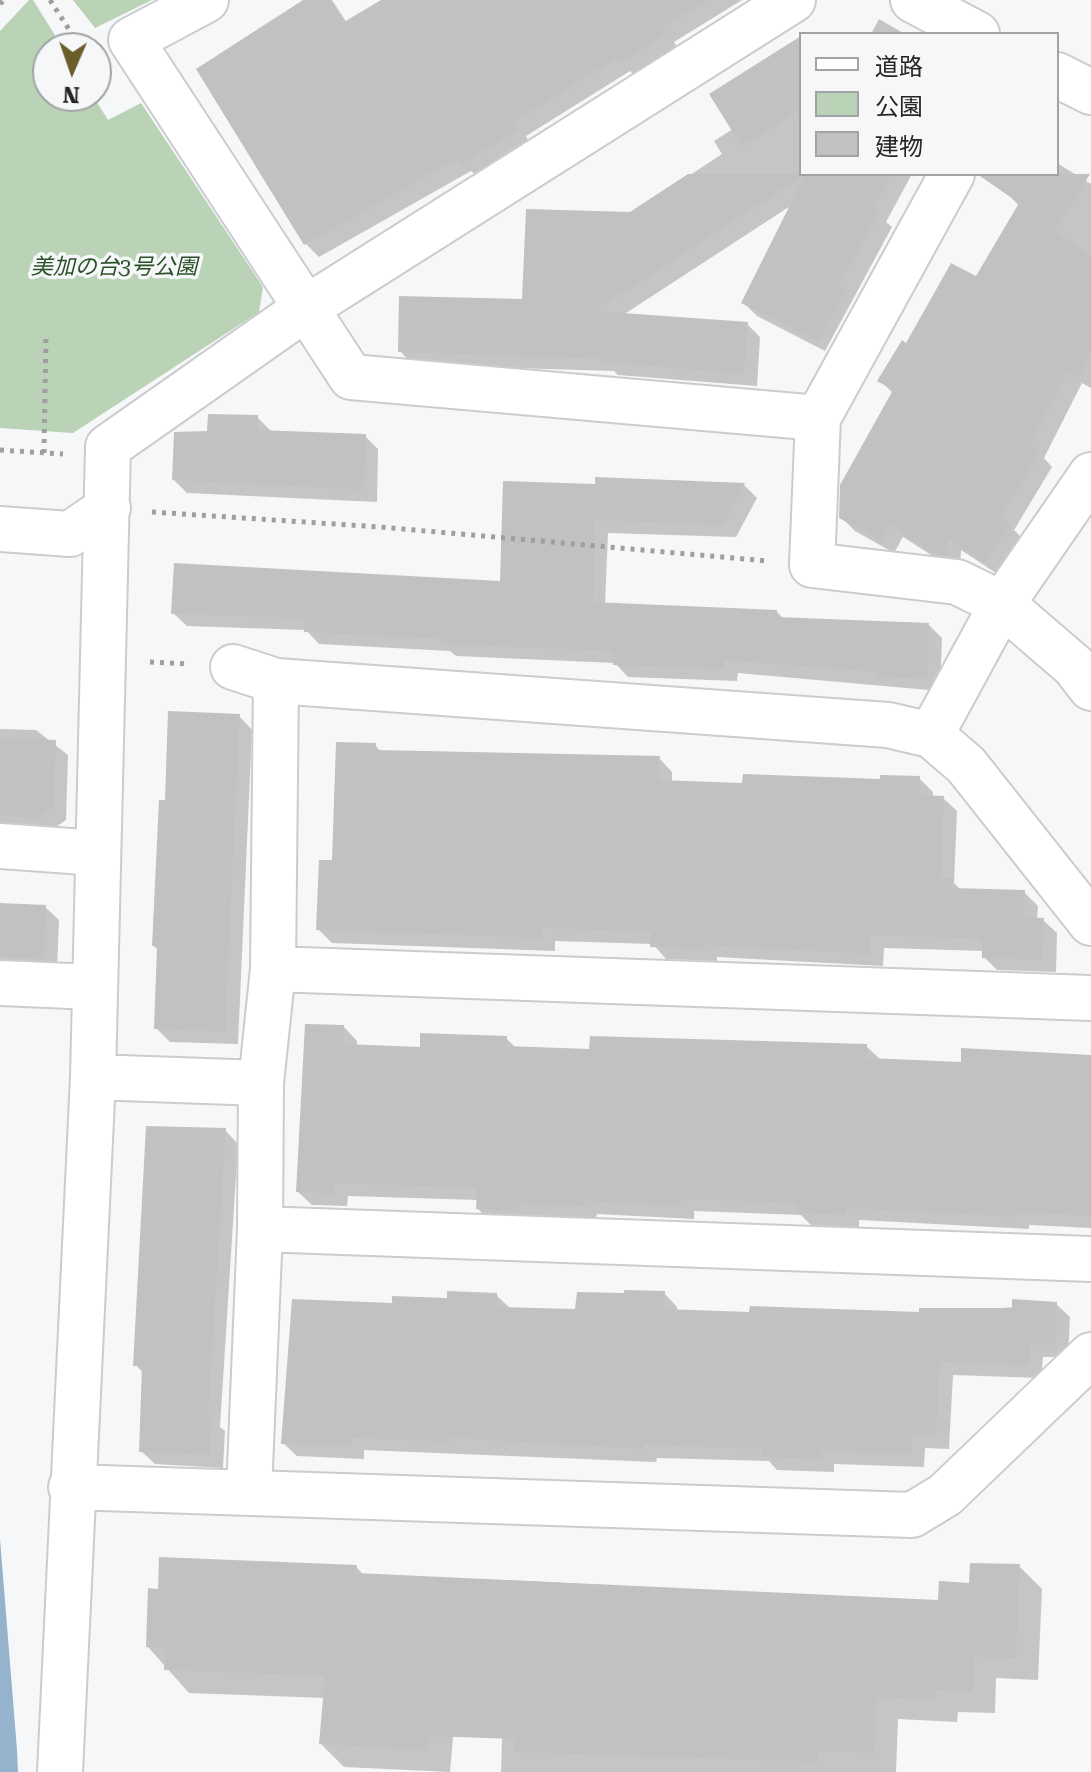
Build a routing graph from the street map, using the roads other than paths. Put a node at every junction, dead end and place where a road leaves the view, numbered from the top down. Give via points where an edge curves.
1 (206, 0) edge
2 (793, 0) edge
3 (913, 0) edge
4 (973, 32) edge
5 (1059, 76) edge
6 (1091, 92) edge
7 (951, 176) edge
8 (306, 308) junction
9 (818, 418) junction
10 (1091, 475) edge
11 (108, 508) junction
12 (0, 529) edge
13 (1002, 604) junction
14 (233, 667) dead end
15 (276, 681) junction
16 (1091, 688) edge
17 (931, 735) junction
18 (0, 846) edge
19 (98, 853) junction
20 (1091, 923) edge
21 (273, 969) junction
22 (0, 983) edge
23 (94, 987) junction
24 (1091, 998) edge
25 (93, 1077) junction
26 (261, 1083) junction
27 (260, 1229) junction
28 (1091, 1259) edge
29 (1091, 1355) edge
30 (71, 1487) junction
31 (249, 1492) junction
32 (60, 1772) edge

1 - 8 street via 131,40
2 - 8 street
3 - 4 street
5 - 6 street
7 - 9 street
8 - 9 street via 351,377
8 - 11 street via 108,447
9 - 13 street via 812,565 957,582
10 - 13 street
11 - 12 street via 70,534
11 - 19 street via 121,660
13 - 16 street via 1074,666
13 - 17 street
14 - 15 street
15 - 17 street via 888,725
15 - 21 street
17 - 20 street via 966,765
18 - 19 street
19 - 23 street
21 - 24 street
21 - 26 street
22 - 23 street
23 - 25 street
25 - 26 street
25 - 30 street
26 - 27 street
27 - 28 street
27 - 31 street
29 - 31 street via 945,1495 912,1515
30 - 31 street
30 - 32 street

